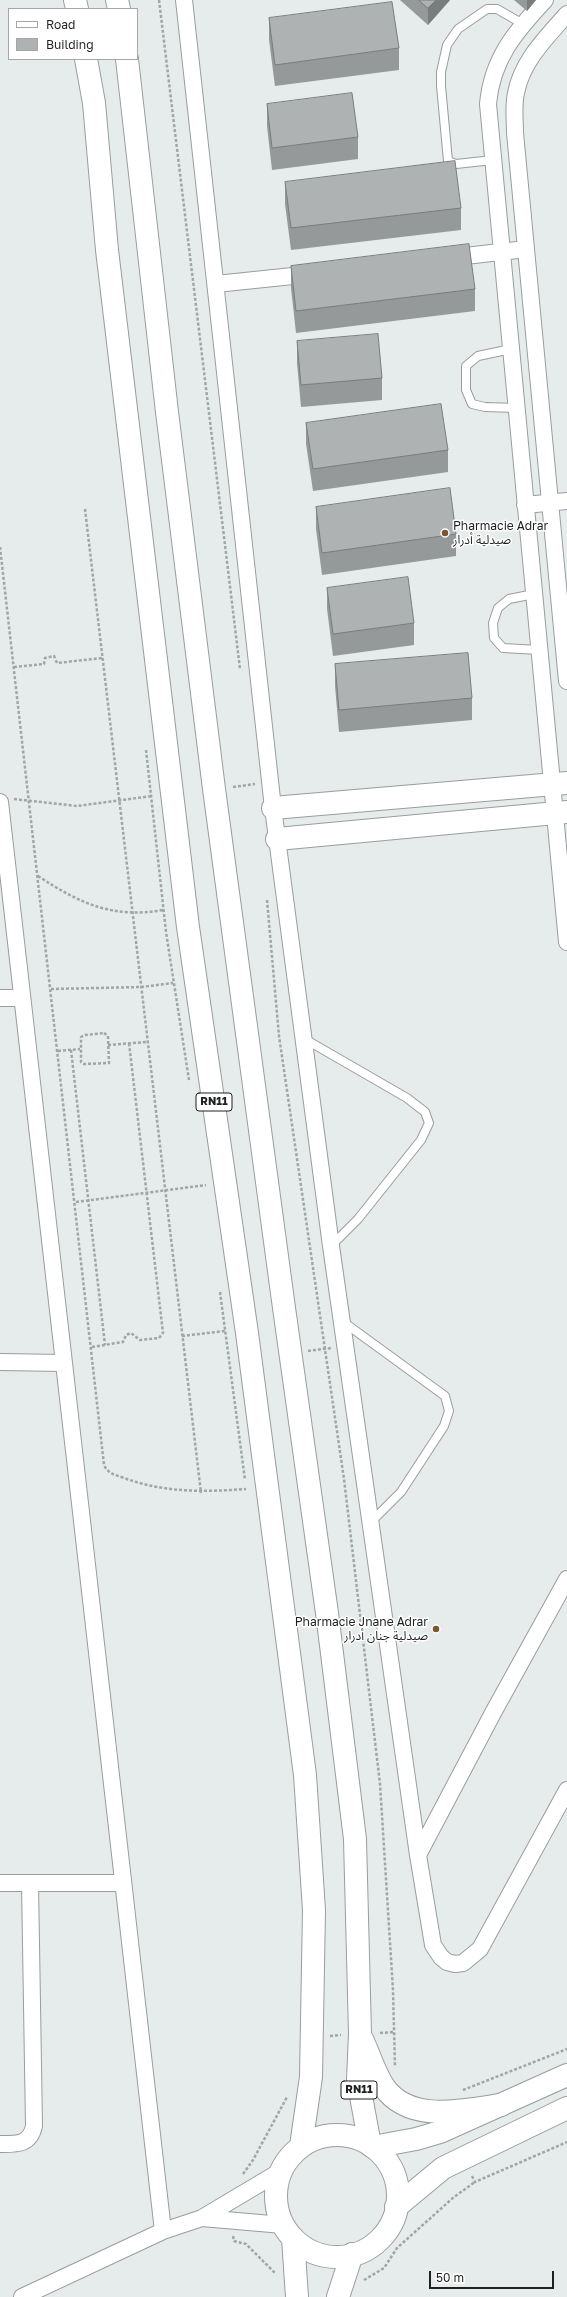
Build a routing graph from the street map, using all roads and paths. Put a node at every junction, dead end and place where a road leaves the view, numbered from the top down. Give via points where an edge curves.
1 (159, 0) edge
2 (184, 0) edge
3 (545, 0) edge
4 (567, 14) edge
5 (523, 24) junction
6 (86, 60) edge
7 (126, 60) edge
8 (517, 157) junction
9 (493, 160) junction
10 (526, 249) junction
11 (502, 252) junction
12 (430, 260) edge
13 (327, 272) edge
14 (216, 284) junction
15 (511, 349) junction
16 (516, 408) junction
17 (567, 502) edge
18 (550, 503) junction
19 (525, 505) junction
20 (85, 509) dead end
21 (0, 547) edge
22 (534, 594) junction
23 (539, 650) junction
24 (102, 658) junction
25 (14, 667) junction
26 (240, 676) dead end
27 (567, 680) edge
28 (146, 749) dead end
29 (252, 776) dead end
30 (270, 782) junction
31 (253, 784) junction
32 (560, 784) edge
33 (214, 789) junction
34 (254, 792) dead end
35 (173, 794) junction
36 (150, 796) junction
37 (28, 801) junction
38 (119, 802) junction
39 (2, 803) edge
40 (272, 808) junction
41 (561, 812) edge
42 (277, 839) junction
43 (37, 876) junction
44 (266, 893) dead end
45 (163, 910) junction
46 (132, 912) junction
47 (567, 942) edge
48 (173, 983) junction
49 (141, 987) junction
50 (51, 989) junction
51 (0, 998) edge
52 (22, 998) junction
53 (302, 1038) junction
54 (147, 1042) junction
55 (129, 1043) junction
56 (108, 1045) junction
57 (80, 1049) junction
58 (71, 1050) junction
59 (58, 1051) junction
60 (190, 1084) dead end
61 (205, 1178) dead end
62 (207, 1185) junction
63 (165, 1190) junction
64 (147, 1193) junction
65 (208, 1193) dead end
66 (88, 1200) junction
67 (76, 1202) junction
68 (331, 1246) junction
69 (219, 1285) dead end
70 (341, 1320) junction
71 (105, 1345) junction
72 (92, 1347) junction
73 (0, 1362) edge
74 (64, 1363) junction
75 (246, 1489) junction
76 (201, 1493) junction
77 (248, 1497) dead end
78 (370, 1523) junction
79 (567, 1579) edge
80 (567, 1790) edge
81 (418, 1856) junction
82 (0, 1883) edge
83 (30, 1883) junction
84 (123, 1883) junction
85 (360, 2034) junction
86 (567, 2049) edge
87 (567, 2075) edge
88 (384, 2086) junction
89 (288, 2091) dead end
90 (461, 2091) dead end
91 (501, 2105) junction
92 (567, 2108) edge
93 (567, 2142) edge
94 (0, 2144) edge
95 (301, 2146) junction
96 (371, 2146) junction
97 (465, 2156) junction
98 (281, 2171) junction
99 (474, 2182) junction
100 (229, 2201) junction
101 (396, 2207) junction
102 (202, 2218) junction
103 (230, 2220) junction
104 (163, 2231) junction
105 (288, 2231) junction
106 (352, 2254) junction
107 (297, 2295) edge
108 (339, 2296) edge
109 (22, 2297) edge

1 - 26 path
2 - 14 street
3 - 5 street
4 - 8 street via 530,58 521,75 515,100
5 - 9 street via 496,64 490,86 489,126
5 - 9 lane via 497,9 487,9 458,29 447,46 444,57 441,86 448,161 456,164
6 - 35 main road, RN11 via 94,103 107,250
7 - 33 main road, RN11
8 - 9 street
8 - 10 street
9 - 11 street
10 - 11 street
10 - 18 street
11 - 12 street
11 - 15 street
13 - 14 street
14 - 30 street
15 - 16 street
15 - 16 lane via 478,356 466,366 466,390 472,404
16 - 19 street
17 - 18 street
18 - 19 street
18 - 27 street
19 - 22 street
20 - 24 path
21 - 25 path
22 - 23 street
22 - 23 lane via 509,599 498,608 493,622 494,638 503,648
23 - 32 street
24 - 25 path via 57,663 54,656 48,656 44,664
24 - 38 path
25 - 37 path
28 - 36 path
29 - 31 path
30 - 31 path
30 - 40 street
31 - 33 path
31 - 34 path
32 - 40 main road
32 - 41 street
33 - 85 main road, RN11 via 327,1613 354,1832
35 - 36 path
35 - 95 main road, RN11 via 188,927 249,1353 307,1796 314,1910 312,2044 311,2077
36 - 38 path
36 - 45 path
37 - 38 path via 78,806
37 - 39 path
37 - 43 path
38 - 46 path
39 - 52 street
40 - 42 street
41 - 42 main road
41 - 47 street
42 - 53 street
43 - 46 path via 72,898 91,906 111,911
43 - 50 path
44 - 88 path via 280,1036 344,1479 380,1784 396,2060 395,2069
45 - 46 path
45 - 48 path
46 - 49 path
48 - 49 path
48 - 60 path
49 - 50 path
49 - 54 path
50 - 59 path
51 - 52 street
52 - 74 street
53 - 68 street
53 - 68 lane via 407,1098 425,1112 429,1123 416,1146 358,1219
54 - 55 path
54 - 63 path
55 - 56 path
55 - 64 path
56 - 57 path via 105,1033 85,1035 80,1039
56 - 57 path via 108,1063 84,1064 81,1062
57 - 58 path
58 - 59 path
58 - 66 path
59 - 67 path
61 - 62 path
62 - 63 path
62 - 65 path
63 - 64 path
63 - 76 path
64 - 66 path
64 - 71 path via 163,1335 159,1338 140,1340 131,1333 126,1335 122,1342
66 - 67 path
66 - 71 path
67 - 72 path
68 - 70 street
69 - 75 path
70 - 78 street
70 - 78 lane via 445,1396 450,1411 444,1426 400,1492
71 - 72 path
72 - 76 path via 106,1468 111,1473 148,1485
73 - 74 street
74 - 84 street
75 - 76 path
75 - 77 path
78 - 81 street
79 - 81 street
80 - 81 street via 480,1949 463,1963 447,1962 432,1945
82 - 83 street
83 - 84 street
83 - 94 street via 34,2126 32,2135 26,2140 17,2144
84 - 104 street
85 - 88 main road
85 - 96 main road, RN11 via 358,2080
86 - 90 path
87 - 91 main road
88 - 91 main road via 391,2096 415,2109 441,2112
89 - 100 path via 287,2098 253,2160 239,2179
91 - 96 main road via 440,2132 416,2139
92 - 97 main road
93 - 99 path
95 - 96 main road via 330,2135 351,2136
95 - 98 main road via 288,2159
96 - 101 main road via 388,2163 393,2173 396,2184
97 - 99 path
97 - 101 main road via 431,2176
98 - 100 street
98 - 105 main road via 276,2192 278,2209
99 - 108 path via 397,2248 384,2268
100 - 102 street
101 - 106 main road via 393,2218 381,2237 373,2245
102 - 103 street
102 - 104 street
103 - 105 street
103 - 107 path via 234,2241 246,2244 272,2269 282,2284
104 - 109 street
105 - 106 main road via 311,2251 331,2256
105 - 107 main road
106 - 108 main road

